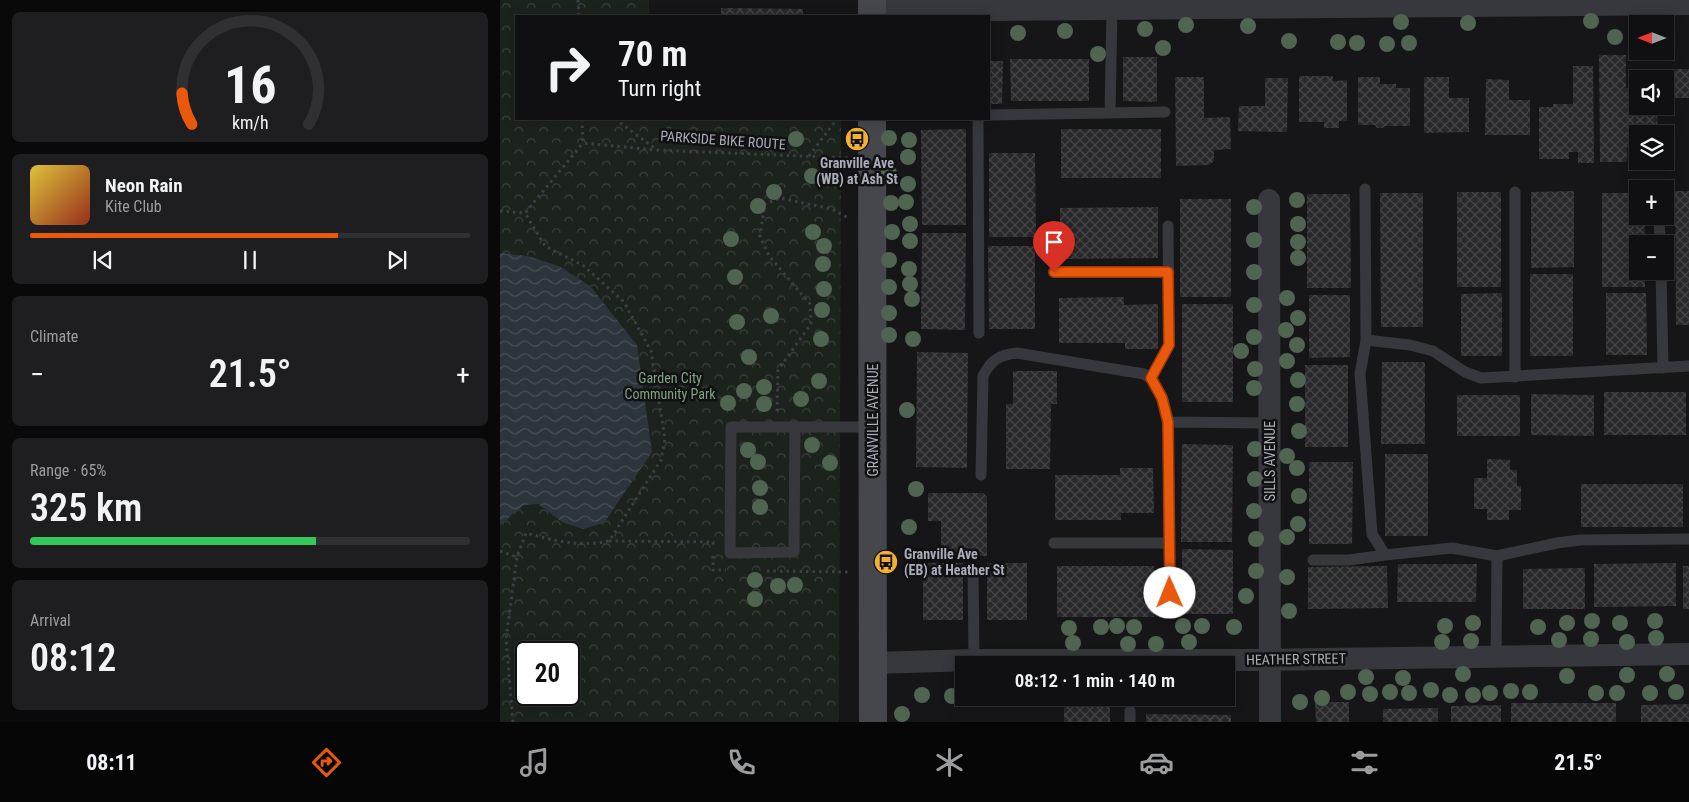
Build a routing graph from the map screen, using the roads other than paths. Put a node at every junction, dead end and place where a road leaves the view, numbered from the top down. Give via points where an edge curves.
1 (1689, 4) edge
2 (974, 5) edge
3 (1109, 6) edge
4 (872, 9) edge
5 (1165, 112) dead end
6 (1110, 113) junction
7 (990, 115) edge
8 (872, 120) edge
9 (978, 120) edge
10 (1365, 188) dead end
11 (1515, 192) dead end
12 (1269, 200) dead end
13 (1168, 226) dead end
14 (1054, 272) dead end
15 (1168, 272) junction
16 (1661, 280) edge
17 (979, 333) dead end
18 (1366, 340) junction
19 (1689, 366) edge
20 (1663, 368) junction
21 (1515, 376) junction
22 (1151, 378) junction
23 (1168, 422) junction
24 (1270, 423) junction
25 (795, 427) junction
26 (873, 427) junction
27 (981, 474) dead end
28 (1689, 539) edge
29 (1054, 543) dead end
30 (1168, 543) junction
31 (1385, 555) junction
32 (1497, 556) junction
33 (1313, 560) dead end
34 (973, 570) dead end
35 (1170, 610) dead end
36 (1689, 654) edge
37 (974, 656) edge
38 (1496, 657) junction
39 (1235, 659) edge
40 (1270, 659) junction
41 (955, 661) edge
42 (873, 663) junction
43 (873, 722) edge
44 (1270, 722) edge

1 - 3 street
2 - 3 street
2 - 4 street
3 - 6 lane
5 - 6 lane
6 - 7 lane
8 - 26 street, GRANVILLE AVENUE
9 - 17 lane
10 - 18 lane
11 - 21 lane
12 - 24 street, SILLS AVENUE
13 - 15 lane
14 - 15 lane
15 - 22 lane via 1169,345
16 - 20 lane
18 - 21 lane via 1433,351 1465,372 1481,378
18 - 31 lane via 1360,374 1372,534
19 - 20 lane
20 - 21 lane
22 - 23 lane via 1162,398
22 - 27 lane via 1144,374 1027,354 1003,354 988,366 983,376
23 - 24 lane
23 - 30 lane
24 - 40 street, SILLS AVENUE
25 - 25 lane via 731,427 730,553 794,552
25 - 26 lane
26 - 42 street, GRANVILLE AVENUE
28 - 32 lane via 1580,540
29 - 30 lane
30 - 35 lane
31 - 32 lane via 1452,548
31 - 33 lane
32 - 38 lane
34 - 37 lane
36 - 38 street, HEATHER STREET
38 - 40 street, HEATHER STREET
39 - 40 street, HEATHER STREET
40 - 44 street, SILLS AVENUE
41 - 42 street, HEATHER STREET
42 - 43 street, GRANVILLE AVENUE

